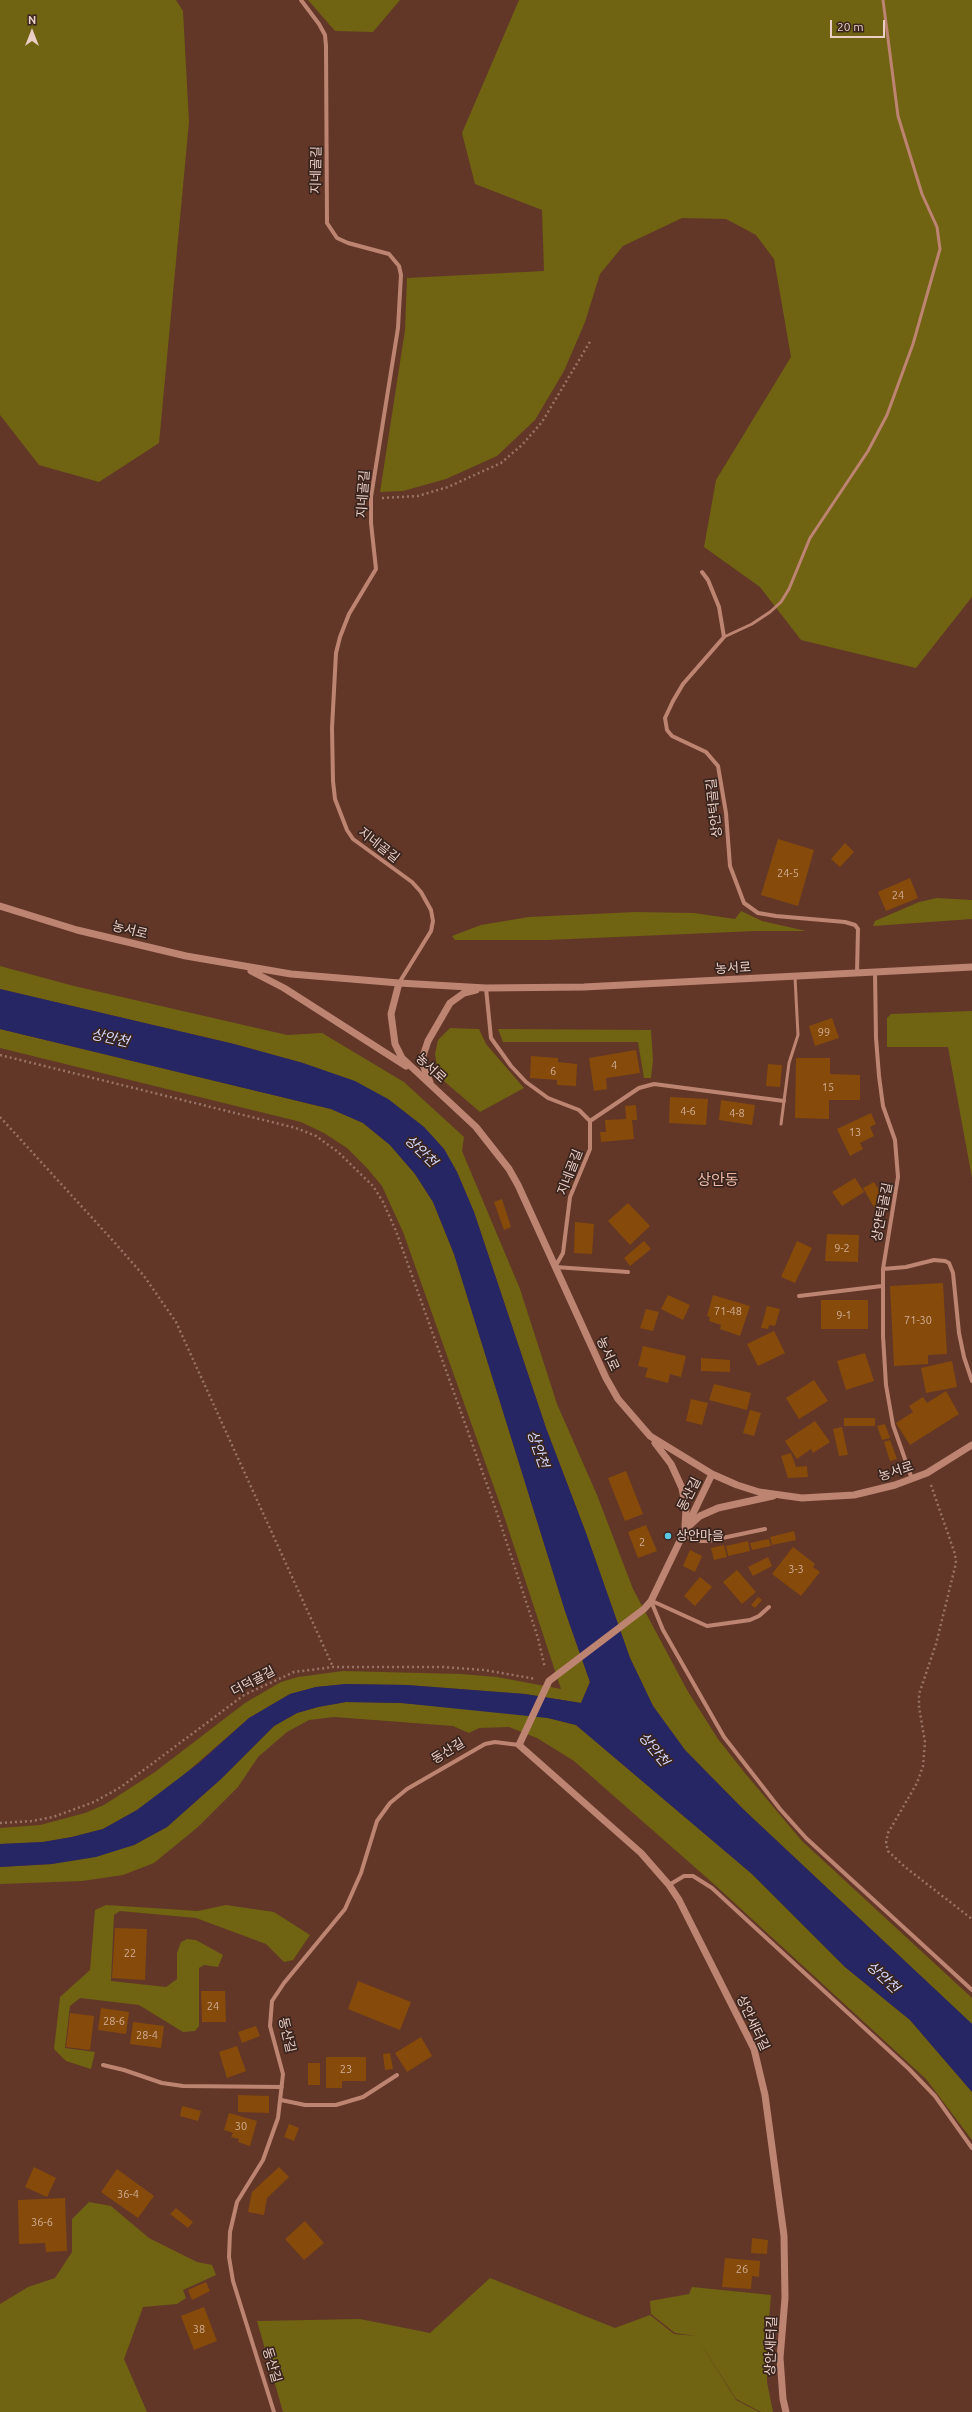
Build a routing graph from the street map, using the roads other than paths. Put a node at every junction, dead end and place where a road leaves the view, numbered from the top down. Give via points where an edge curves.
1 (301, 0) edge
2 (883, 0) edge
3 (702, 572) dead end
4 (724, 637) junction
5 (0, 906) edge
6 (236, 966) junction
7 (972, 967) edge
8 (875, 972) junction
9 (857, 973) junction
10 (795, 976) junction
11 (399, 984) junction
12 (486, 988) junction
13 (418, 1074) junction
14 (436, 1090) junction
15 (784, 1101) junction
16 (590, 1121) junction
17 (781, 1124) dead end
18 (555, 1267) junction
19 (883, 1269) junction
20 (628, 1272) dead end
21 (882, 1286) junction
22 (799, 1296) dead end
23 (972, 1381) edge
24 (650, 1436) junction
25 (972, 1446) edge
26 (712, 1474) junction
27 (912, 1479) junction
28 (780, 1496) junction
29 (765, 1529) dead end
30 (683, 1532) junction
31 (651, 1601) junction
32 (769, 1607) dead end
33 (519, 1745) junction
34 (669, 1885) junction
35 (972, 1990) edge
36 (103, 2065) dead end
37 (397, 2075) dead end
38 (282, 2087) junction
39 (281, 2100) junction
40 (972, 2148) edge
41 (274, 2412) edge
42 (786, 2412) edge

1 - 11 street, 지네골길 via 325,35 327,224 337,238 389,254 399,266 398,328 372,497 371,523 376,570 348,614 337,648 332,728 333,781 338,810 347,830 354,839 412,882 431,910 432,930
2 - 4 lane via 898,116 922,194 937,226 940,249 910,351 887,415 868,451 810,538 781,602 752,624
3 - 4 street via 714,594
4 - 9 street, 상안턱골길 via 683,684 665,718 667,730 672,736 706,752 718,766 726,813 730,866 744,903 758,913 855,925 858,929
5 - 6 street, 농서로 via 77,930
6 - 11 street, 농서로
6 - 13 street via 268,978
7 - 8 street, 농서로
8 - 9 street, 농서로
8 - 19 street, 상안턱골길 via 879,1076 883,1106 895,1140 898,1177
9 - 10 street, 농서로
10 - 12 street, 농서로 via 584,987
10 - 15 lane via 798,1036 788,1063
11 - 12 street, 농서로
11 - 13 street, 농서로 via 391,1014 395,1044 402,1058
12 - 14 street via 464,993 453,1000 443,1012 428,1041 423,1065
12 - 16 street via 492,1038 511,1066 526,1082 548,1098 579,1110
13 - 14 street, 농서로
14 - 18 street, 농서로 via 476,1127 508,1169
15 - 16 street via 654,1084 639,1088
15 - 17 lane
16 - 18 street, 지네골길 via 590,1149 570,1197 563,1253
18 - 20 street
18 - 24 street, 농서로 via 606,1378 618,1399
19 - 21 street, 상안턱골길
19 - 23 street via 906,1267 934,1260 945,1261 948,1264 953,1273 959,1333
21 - 22 street
21 - 27 street, 상안턱골길 via 888,1403
24 - 26 street, 농서로
24 - 30 street via 671,1464 682,1488 686,1509
25 - 27 street, 농서로
26 - 28 street, 농서로 via 759,1492
26 - 30 street, 동산길
27 - 28 street, 농서로 via 895,1486 854,1495 802,1498
28 - 30 street via 718,1508 700,1516
29 - 30 street via 708,1541 698,1541
30 - 31 street, 동산길
31 - 32 street via 706,1626 750,1620
31 - 33 street, 동산길 via 548,1684
31 - 35 street via 663,1630 724,1737 780,1809 806,1838
33 - 34 street, 상안새터길 via 641,1853
33 - 38 street, 동산길 via 495,1742 476,1748 407,1789 381,1813 372,1832 361,1873 345,1909 272,2001 270,2026 281,2063
34 - 40 street via 684,1876 693,1876 712,1888 909,2068 935,2096
34 - 42 street, 상안새터길 via 751,2042 762,2077 784,2236 785,2292 780,2358
36 - 38 street via 162,2083 183,2086
37 - 39 street via 363,2097 336,2105 305,2105
38 - 39 street, 동산길
39 - 41 street, 동산길 via 268,2149 237,2202 229,2246 230,2270

